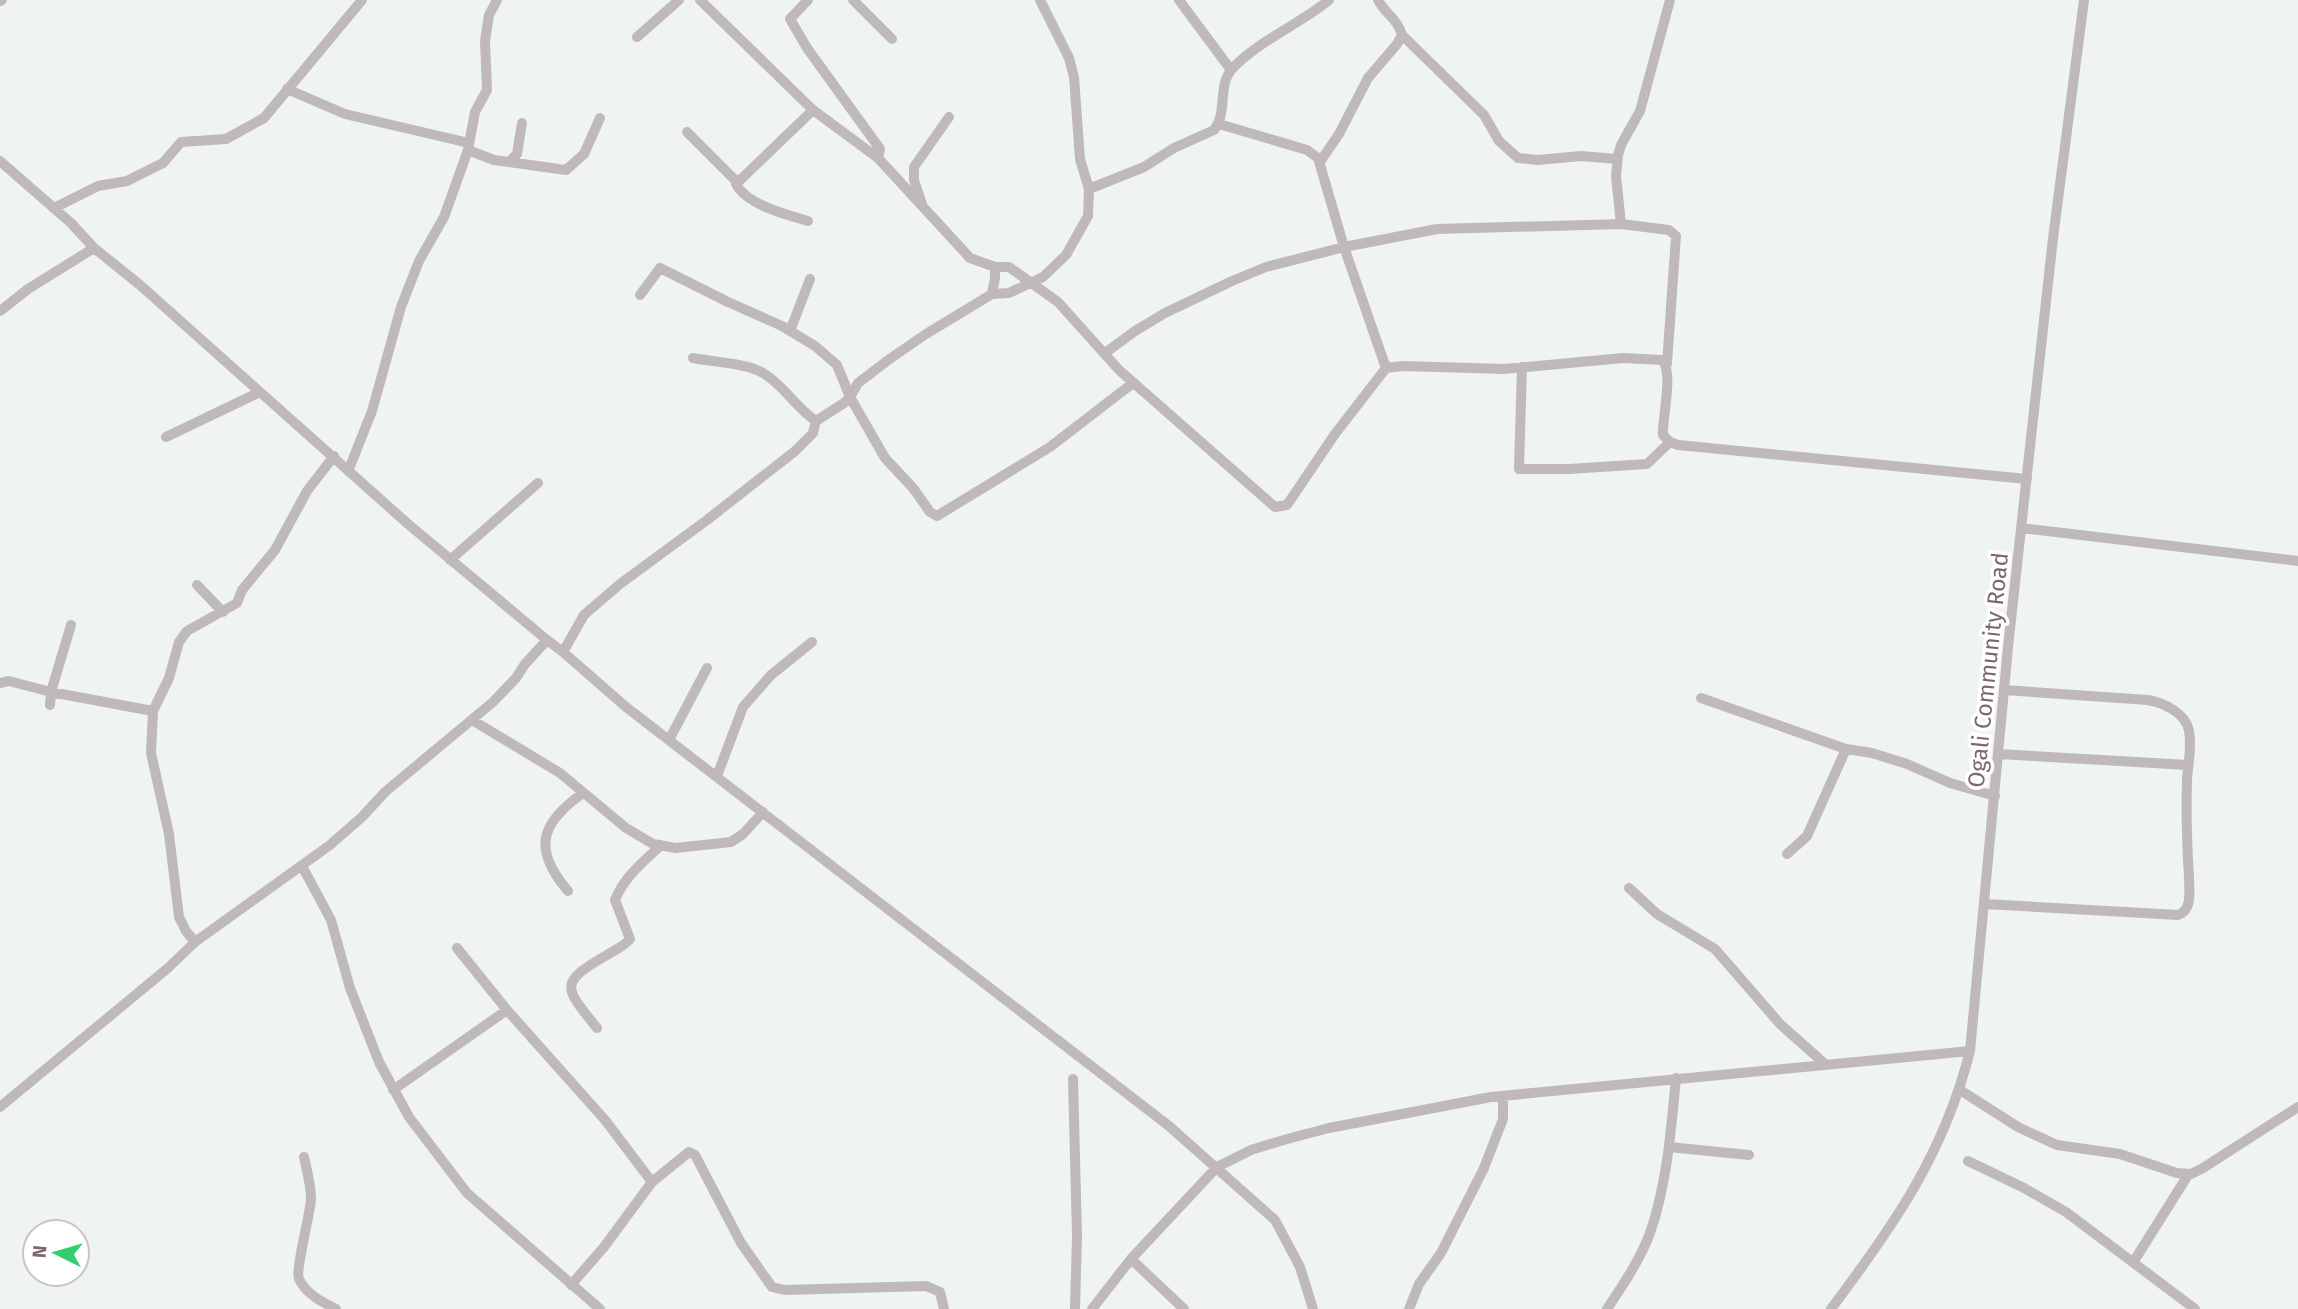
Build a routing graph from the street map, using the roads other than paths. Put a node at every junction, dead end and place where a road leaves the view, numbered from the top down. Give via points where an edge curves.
1 (362, 0) edge
2 (497, 0) edge
3 (679, 0) edge
4 (700, 0) edge
5 (808, 0) edge
6 (853, 0) edge
7 (1040, 0) edge
8 (1329, 0) edge
9 (1378, 0) edge
10 (1670, 0) edge
11 (2084, 0) edge
12 (1182, 1) edge
13 (1402, 35) junction
14 (637, 37) dead end
15 (892, 38) dead end
16 (1231, 70) junction
17 (287, 89) junction
18 (813, 110) junction
19 (949, 117) dead end
20 (600, 118) dead end
21 (522, 124) dead end
22 (1219, 124) junction
23 (687, 132) dead end
24 (468, 146) junction
25 (878, 158) junction
26 (1617, 159) junction
27 (0, 161) edge
28 (509, 162) junction
29 (1320, 162) junction
30 (738, 183) junction
31 (1089, 189) junction
32 (54, 208) junction
33 (924, 208) junction
34 (808, 221) dead end
35 (1620, 224) junction
36 (1343, 247) junction
37 (94, 248) junction
38 (995, 267) junction
39 (810, 279) dead end
40 (1031, 284) junction
41 (992, 294) junction
42 (640, 295) dead end
43 (0, 311) edge
44 (790, 331) junction
45 (1105, 354) junction
46 (693, 358) dead end
47 (1667, 364) junction
48 (1521, 366) junction
49 (1386, 368) junction
50 (1133, 383) junction
51 (260, 392) junction
52 (850, 397) junction
53 (816, 421) junction
54 (166, 437) dead end
55 (1670, 442) junction
56 (334, 456) junction
57 (349, 469) junction
58 (2027, 479) junction
59 (538, 483) dead end
60 (2021, 528) junction
61 (450, 560) junction
62 (2298, 561) edge
63 (197, 585) dead end
64 (223, 612) junction
65 (71, 625) dead end
66 (547, 640) junction
67 (812, 642) dead end
68 (563, 652) junction
69 (707, 668) dead end
70 (0, 683) edge
71 (2004, 690) junction
72 (51, 692) junction
73 (1701, 698) dead end
74 (50, 705) dead end
75 (153, 711) junction
76 (471, 720) junction
77 (669, 740) junction
78 (1846, 749) junction
79 (1998, 754) junction
80 (2188, 765) junction
81 (717, 776) junction
82 (583, 793) junction
83 (1995, 796) junction
84 (763, 812) junction
85 (661, 845) junction
86 (1787, 854) dead end
87 (302, 866) junction
88 (1629, 888) dead end
89 (568, 891) dead end
90 (1984, 904) junction
91 (195, 942) junction
92 (457, 948) dead end
93 (507, 1010) junction
94 (597, 1028) dead end
95 (1970, 1051) junction
96 (1825, 1064) junction
97 (1676, 1078) junction
98 (1073, 1079) dead end
99 (393, 1090) junction
100 (1960, 1090) junction
101 (1503, 1096) junction
102 (0, 1107) edge
103 (2298, 1107) edge
104 (1669, 1147) junction
105 (1749, 1155) dead end
106 (304, 1157) dead end
107 (1968, 1161) dead end
108 (1217, 1167) junction
109 (2188, 1175) junction
110 (652, 1182) junction
111 (1130, 1259) junction
112 (2134, 1261) junction
113 (571, 1285) junction
114 (336, 1309) edge
115 (600, 1309) edge
116 (944, 1309) edge
117 (1075, 1309) edge
118 (1092, 1309) edge
119 (1185, 1309) edge
120 (1313, 1309) edge
121 (1409, 1309) edge
122 (1608, 1309) edge
123 (1831, 1309) edge
124 (2195, 1309) edge

1 - 17 street
2 - 24 street via 485,41 487,90 475,112
3 - 14 street
4 - 18 street
5 - 25 street via 790,19 880,149
6 - 15 street
7 - 31 street via 1072,67 1080,159
8 - 16 street
9 - 13 street
10 - 26 street via 1640,111
11 - 58 street, Ogali Community Road
12 - 16 street
13 - 26 street via 1483,115 1499,141 1518,158
13 - 29 street via 1368,78
16 - 22 street via 1222,94
17 - 24 street via 345,114
17 - 32 street via 264,118 249,128 226,139 181,142 163,163 127,181 98,186
18 - 25 street
18 - 30 street
19 - 33 street via 914,167
20 - 28 street via 584,154 566,170
21 - 28 street via 517,154
22 - 29 street via 1307,150
22 - 31 street via 1144,167
23 - 30 street
24 - 28 street via 494,160
24 - 57 street via 444,217 419,261 401,307 372,411
25 - 33 street
26 - 35 street
27 - 32 street
29 - 36 street
30 - 34 street via 741,194
31 - 40 street via 1088,216 1070,249
32 - 37 street
33 - 38 street via 970,258
35 - 36 street via 1437,229
35 - 47 street via 1670,230 1676,236
36 - 45 street via 1232,281 1165,313
36 - 49 street
37 - 43 street
37 - 51 street
38 - 40 street via 1009,267
38 - 41 street
39 - 44 street
40 - 41 street
40 - 45 street via 1058,302
41 - 52 street via 891,358 858,383
42 - 44 street via 660,268
44 - 52 street via 837,365
45 - 50 street
46 - 53 street via 762,372
47 - 48 street via 1622,358
47 - 55 street via 1662,422 1663,435
48 - 49 street
48 - 55 street via 1518,470 1647,464
49 - 50 street via 1287,505 1281,507 1275,507
50 - 52 street via 1050,447 937,516 885,458
51 - 54 street
51 - 56 street
52 - 53 street
53 - 68 street via 813,433 794,452 584,615
55 - 58 street
56 - 57 street
56 - 64 street via 307,491 275,550 242,590 237,603
57 - 61 street
58 - 60 street, Ogali Community Road
59 - 61 street
60 - 62 street
60 - 71 street, Ogali Community Road
61 - 66 street
63 - 64 street
64 - 75 street via 187,631 179,642 170,678
65 - 72 street
66 - 68 street
66 - 76 street via 516,678
67 - 81 street via 771,674 743,707
68 - 77 street
69 - 77 street
70 - 72 street via 9,681
71 - 79 street, Ogali Community Road
71 - 80 street via 2148,700 2170,706 2189,731
72 - 74 street
72 - 75 street
73 - 78 street
75 - 91 street via 151,753 169,834 179,917
76 - 82 street via 560,773
76 - 87 street
77 - 81 street
78 - 83 street via 1907,764
78 - 86 street via 1807,836
79 - 80 street
79 - 83 street, Ogali Community Road
80 - 90 street via 2189,891 2184,913
81 - 84 street
82 - 85 street via 626,828
82 - 89 street via 557,816 544,842 548,859
83 - 90 street, Ogali Community Road
84 - 85 street via 731,842 676,848
84 - 108 street
85 - 94 street via 630,875 615,900 630,939 572,978 569,986
87 - 91 street
87 - 99 street via 331,920 365,1031
88 - 96 street via 1657,914 1715,949 1780,1024
90 - 95 street, Ogali Community Road
91 - 102 street
92 - 93 street
93 - 99 street
93 - 110 street via 605,1120
95 - 96 street
95 - 100 street, Ogali Community Road
96 - 97 street
97 - 101 street
97 - 104 street
98 - 117 street
99 - 113 street via 467,1193
100 - 109 street via 2018,1127 2057,1145 2120,1154
100 - 123 street, Ogali Community Road via 1917,1187
101 - 108 street via 1328,1128 1251,1150
101 - 121 street via 1503,1119 1483,1168
103 - 109 street
104 - 105 street
104 - 122 street via 1649,1234
106 - 114 street via 311,1198 298,1277 307,1291
107 - 112 street via 2066,1212
108 - 111 street
108 - 120 street via 1282,1229
109 - 112 street
110 - 113 street
110 - 116 street via 686,1153 695,1155 741,1243 772,1287 926,1286 940,1292
111 - 118 street
111 - 119 street
112 - 124 street
113 - 115 street

